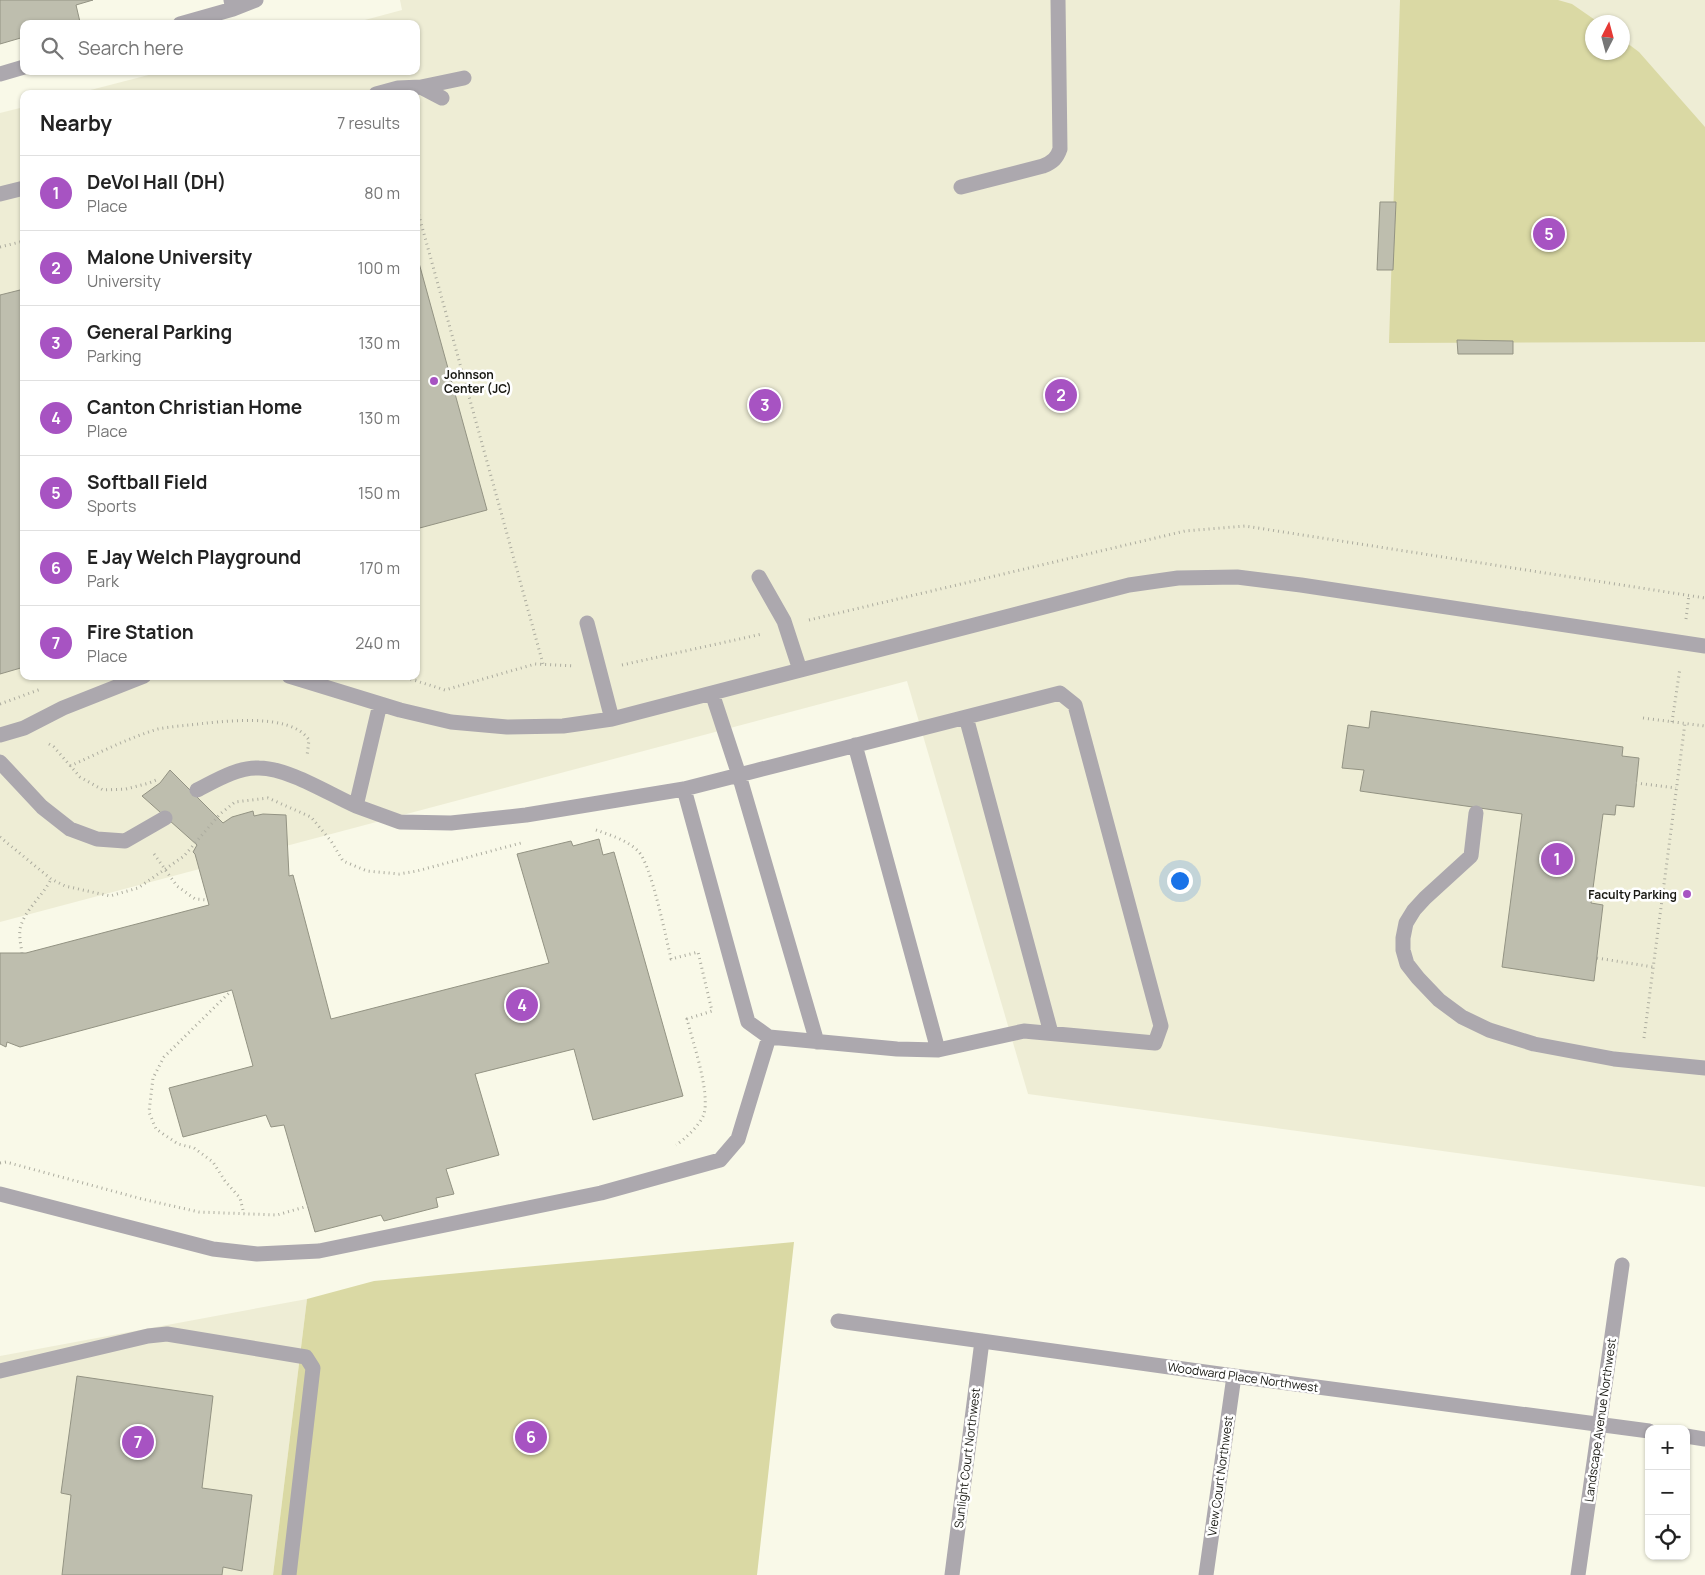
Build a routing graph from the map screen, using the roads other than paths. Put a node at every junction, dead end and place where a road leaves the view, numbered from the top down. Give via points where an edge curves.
1 (256, 0) edge
2 (1058, 0) edge
3 (232, 4) edge
4 (190, 20) edge
5 (20, 68) edge
6 (0, 74) edge
7 (464, 78) dead end
8 (421, 87) junction
9 (391, 90) edge
10 (442, 98) dead end
11 (961, 188) dead end
12 (20, 189) edge
13 (0, 194) edge
14 (759, 577) dead end
15 (587, 624) dead end
16 (1705, 634) edge
17 (1683, 643) junction
18 (1705, 646) edge
19 (800, 670) junction
20 (134, 680) edge
21 (302, 680) edge
22 (712, 693) junction
23 (380, 704) junction
24 (966, 717) junction
25 (612, 719) junction
26 (0, 735) edge
27 (855, 745) junction
28 (0, 762) edge
29 (738, 775) junction
30 (684, 789) junction
31 (196, 790) dead end
32 (356, 806) junction
33 (1476, 813) dead end
34 (165, 818) dead end
35 (1051, 1033) junction
36 (769, 1037) junction
37 (816, 1042) junction
38 (938, 1050) junction
39 (1705, 1068) edge
40 (0, 1194) edge
41 (1622, 1265) dead end
42 (838, 1320) dead end
43 (982, 1341) junction
44 (0, 1371) edge
45 (1234, 1376) junction
46 (1599, 1424) junction
47 (1645, 1430) edge
48 (1690, 1437) edge
49 (1705, 1439) edge
50 (290, 1575) edge
51 (952, 1575) edge
52 (1206, 1575) edge
53 (1578, 1575) edge

1 - 3 street
2 - 11 street via 1060,149 1057,157 1044,166
3 - 4 street
5 - 6 street
7 - 8 street
8 - 9 street
8 - 10 street
12 - 13 street
14 - 19 street via 784,621
15 - 25 street
16 - 17 street
17 - 18 street
17 - 19 street via 1301,584 1237,577 1178,578 1129,585
19 - 22 street
20 - 26 street via 62,708 24,728
21 - 23 street
22 - 25 street
22 - 29 street
23 - 25 street via 451,722 507,727 563,726
23 - 32 street
24 - 27 street
24 - 35 street
24 - 35 street via 1060,693 1076,706 1161,1026 1155,1043
27 - 29 street
27 - 38 street
28 - 34 street via 42,807 70,829 97,840 125,841
29 - 30 street
29 - 37 street
30 - 32 street via 526,815 451,823 400,822
30 - 36 street via 748,1022
31 - 32 street via 234,772 258,768 286,773
33 - 39 street via 1471,856 1425,898 1406,924 1403,950 1407,964 1418,978 1439,1000 1462,1017 1489,1030 1558,1049 1614,1059
35 - 38 street via 1024,1031
36 - 37 street
36 - 40 street via 738,1139 720,1160 601,1193 318,1251 257,1254 213,1249
37 - 38 street
41 - 46 street, Landscape Avenue Northwest
42 - 43 street, Woodward Place Northwest
43 - 45 street, Woodward Place Northwest
43 - 51 street, Sunlight Court Northwest
44 - 50 street via 167,1334 306,1357 314,1368
45 - 46 street, Woodward Place Northwest
45 - 52 street, View Court Northwest
46 - 47 street, Woodward Place Northwest
46 - 53 street, Landscape Avenue Northwest
48 - 49 street

